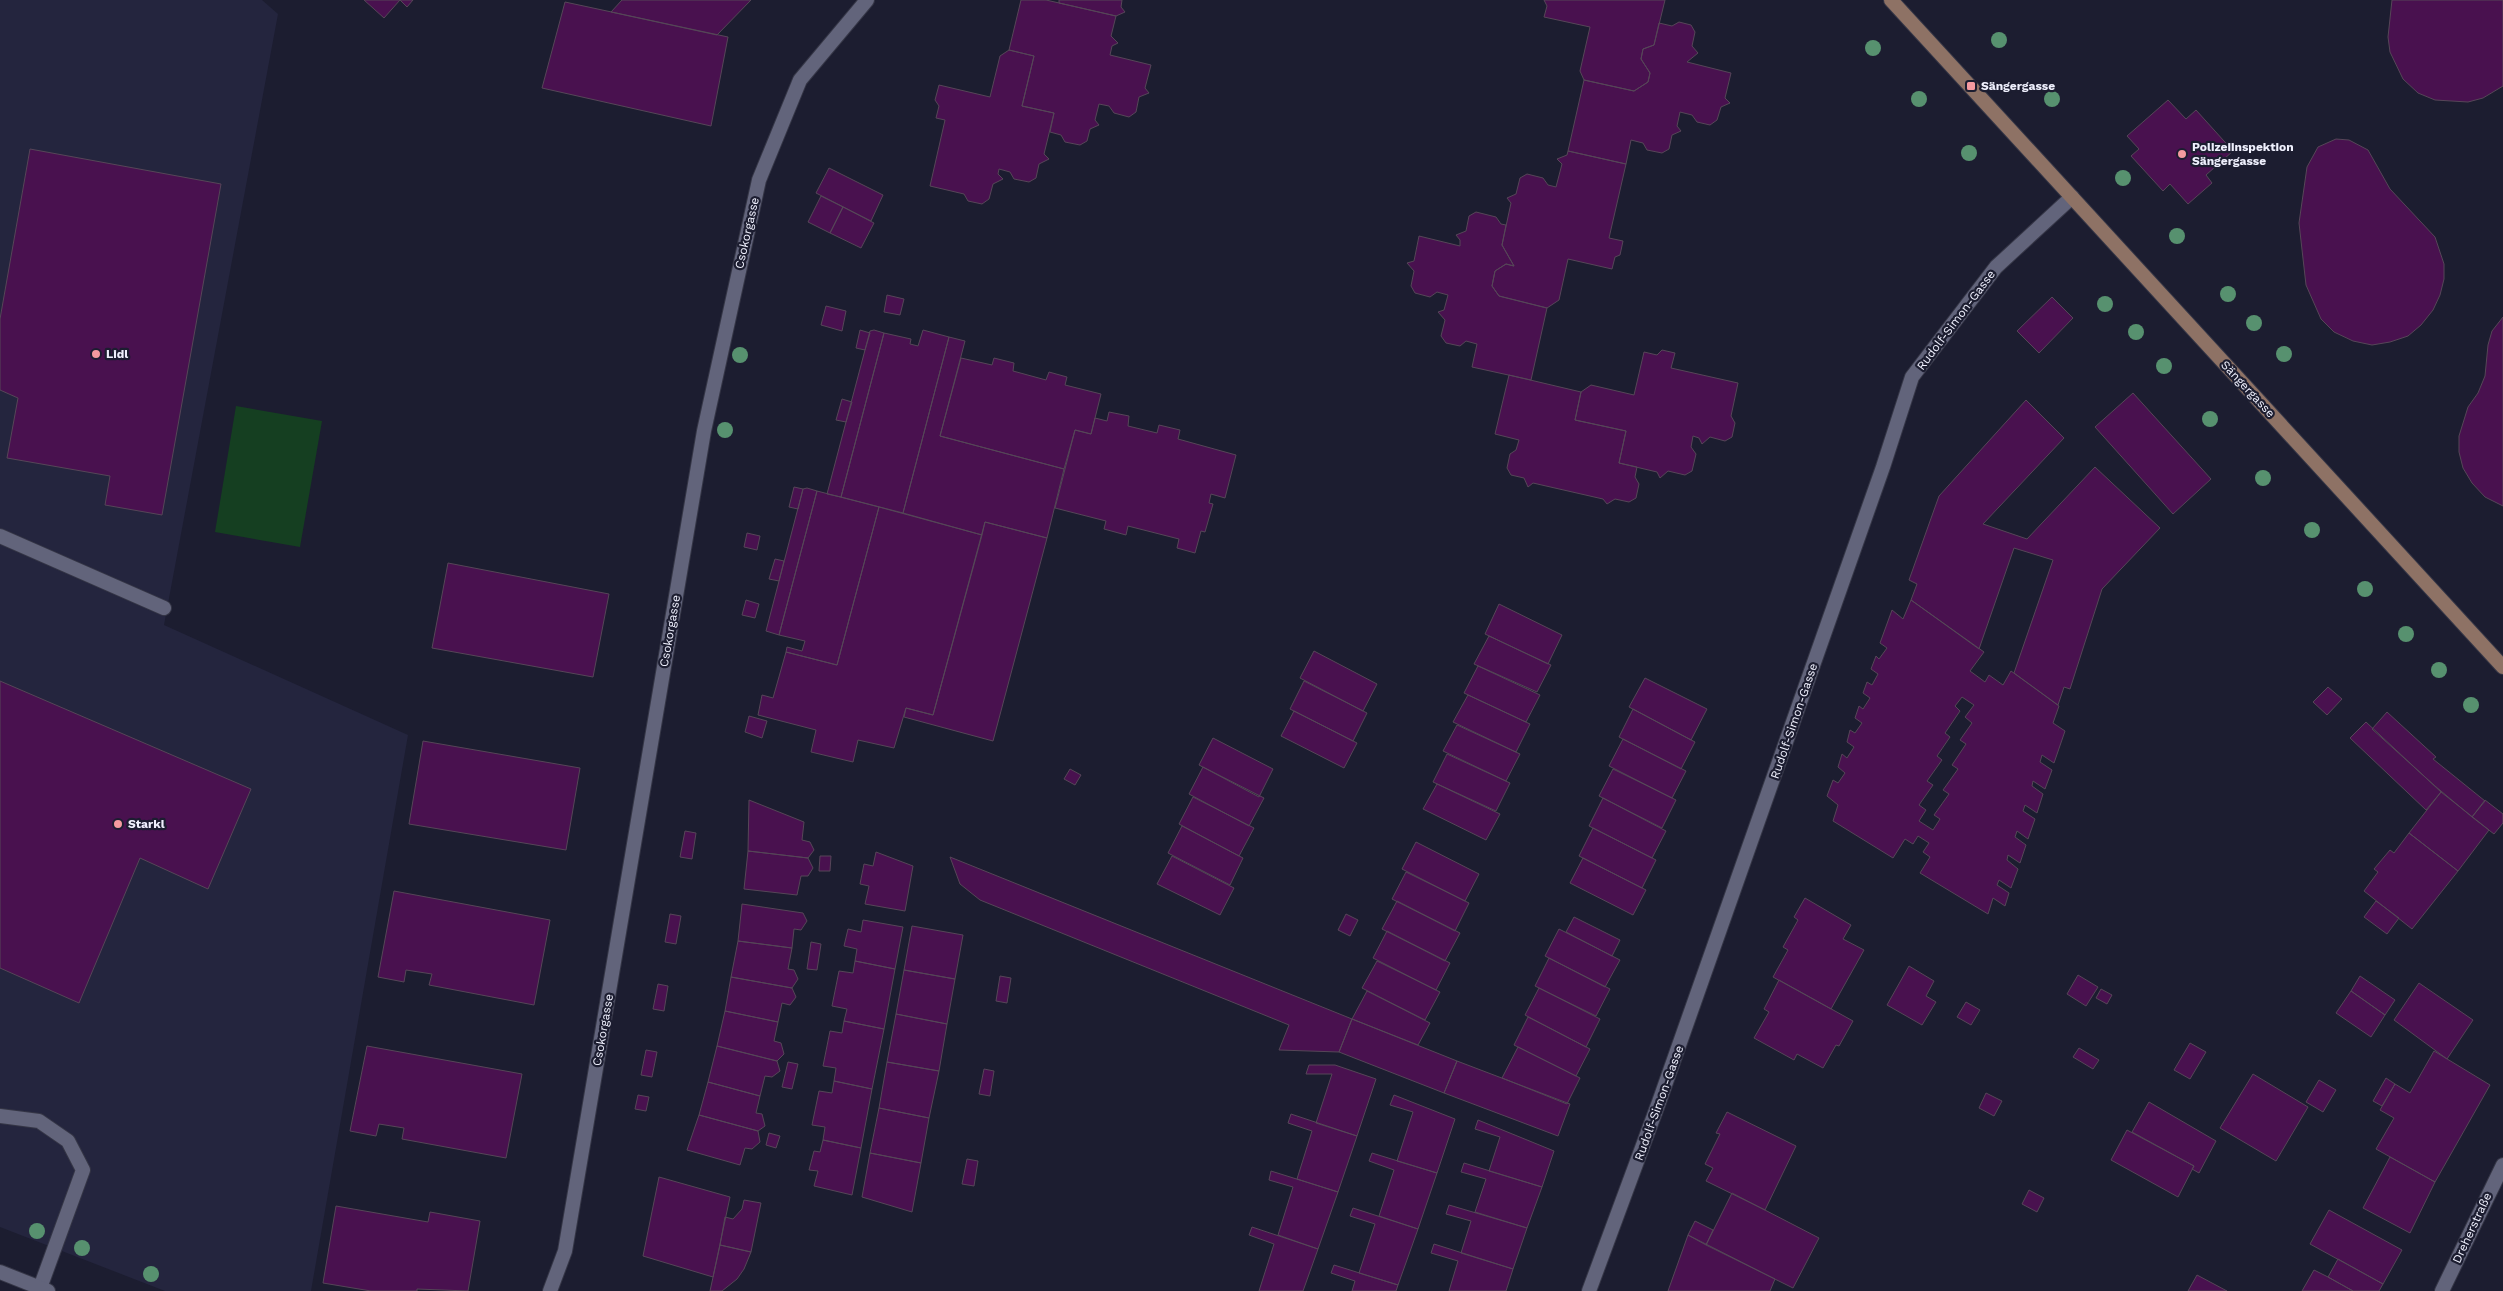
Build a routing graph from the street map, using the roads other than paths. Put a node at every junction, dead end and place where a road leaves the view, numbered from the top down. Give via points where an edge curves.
1 (867, 0) edge
2 (1891, 0) edge
3 (2072, 197) junction
4 (0, 536) edge
5 (164, 608) dead end
6 (2503, 667) edge
7 (0, 1116) edge
8 (2503, 1165) edge
9 (0, 1272) edge
10 (44, 1289) edge
11 (550, 1291) edge
12 (1590, 1291) edge
13 (2442, 1291) edge

1 - 11 street, Csokorgasse via 800,80 759,180 704,431 566,1251
2 - 3 main road, Sängergasse
3 - 6 main road, Sängergasse
3 - 12 street, Rudolf-Simon-Gasse via 1996,267 1912,377 1705,973
4 - 5 street
7 - 10 street via 39,1121 68,1141 83,1170
8 - 13 street, Dreherstraße
9 - 10 street

